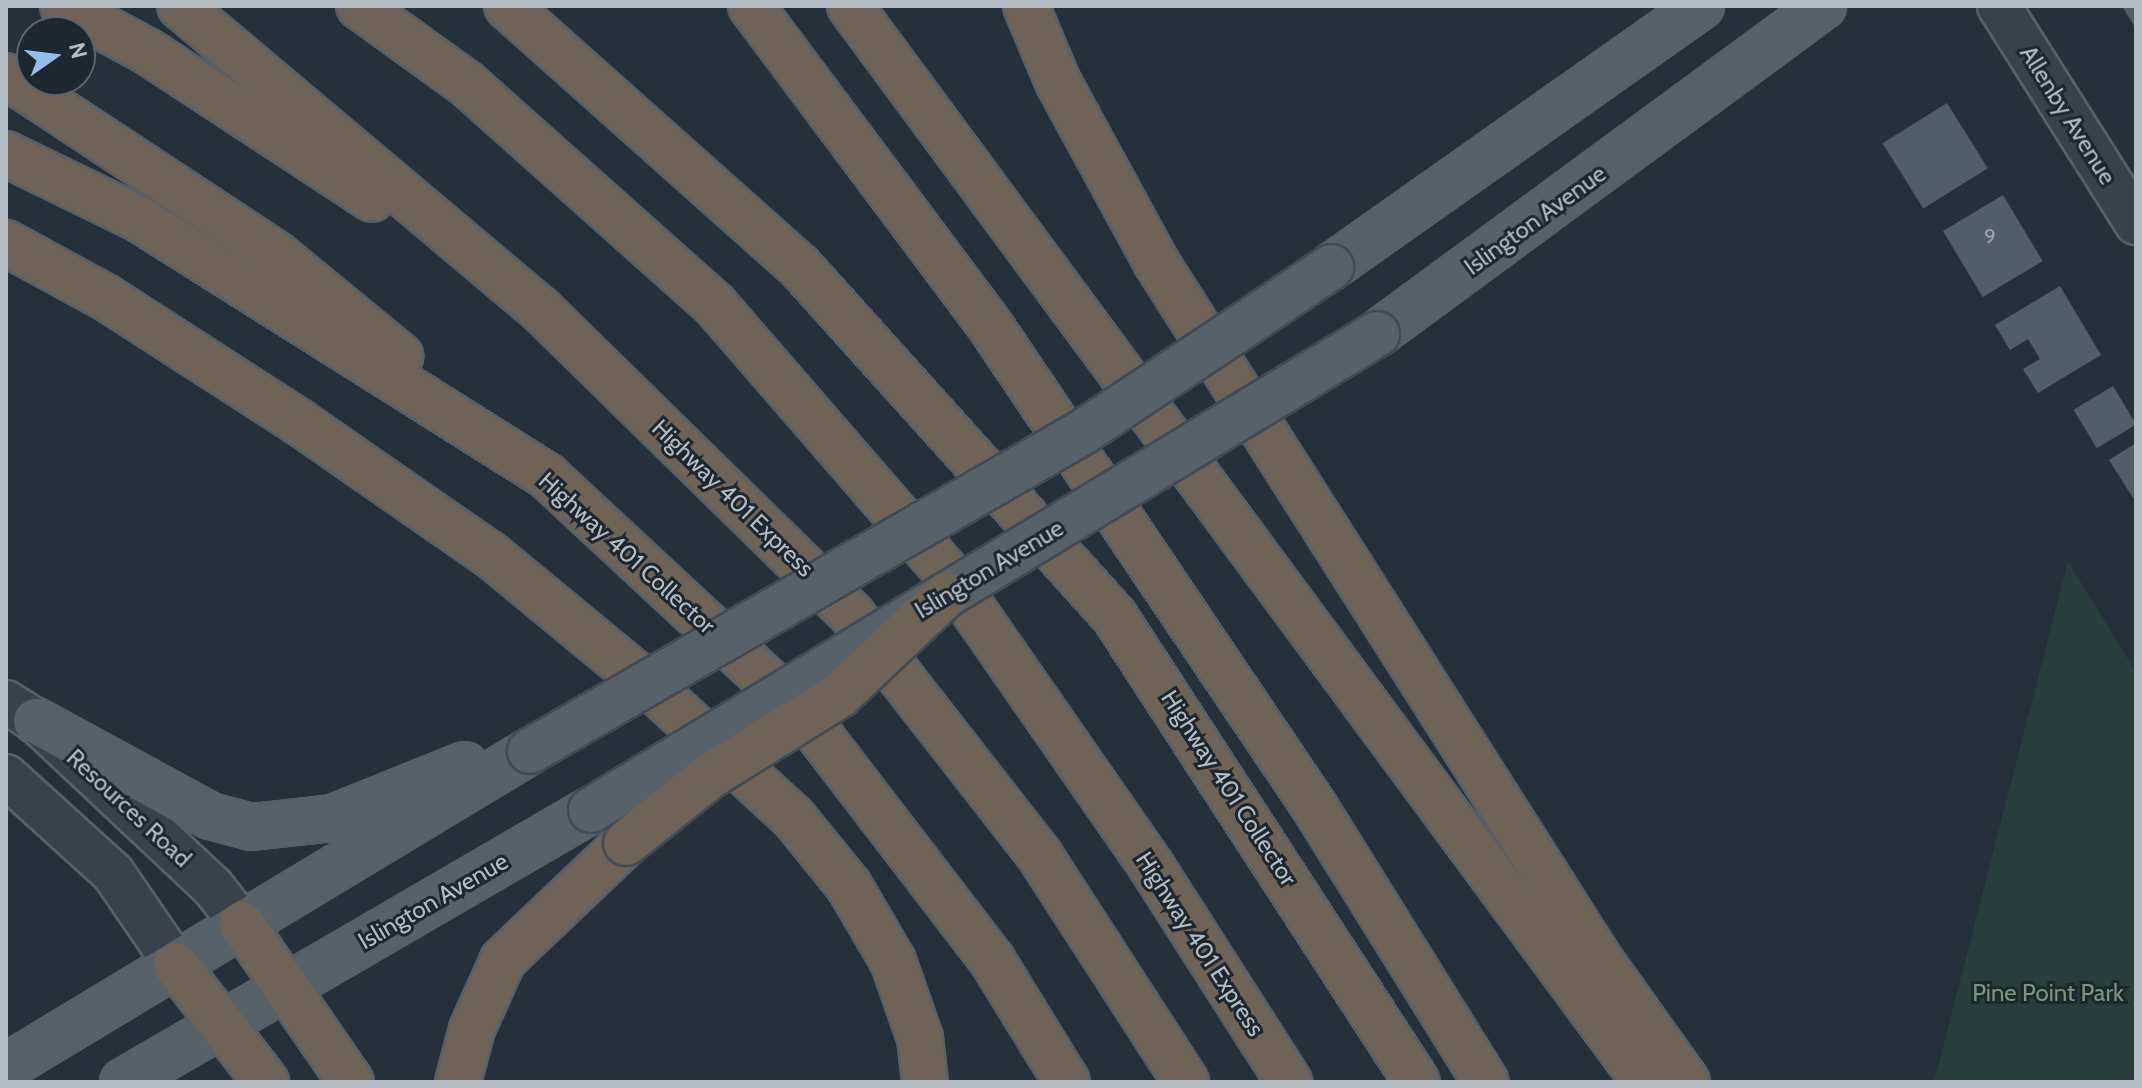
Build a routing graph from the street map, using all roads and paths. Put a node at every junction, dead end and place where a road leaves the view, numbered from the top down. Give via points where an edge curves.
1 (63, 6) edge
2 (180, 6) edge
3 (359, 6) edge
4 (507, 6) edge
5 (751, 6) edge
6 (850, 6) edge
7 (1026, 6) edge
8 (1701, 6) edge
9 (1823, 6) edge
10 (1999, 6) edge
11 (6, 76) edge
12 (6, 154) edge
13 (2136, 223) edge
14 (6, 243) edge
15 (541, 310) junction
16 (547, 476) junction
17 (946, 595) junction
18 (21, 712) edge
19 (530, 751) junction
20 (6, 776) edge
21 (242, 924) junction
22 (176, 965) junction
23 (286, 986) junction
24 (1637, 1015) junction
25 (223, 1023) junction
26 (6, 1067) edge
27 (123, 1082) edge
28 (266, 1082) edge
29 (351, 1082) edge
30 (458, 1082) edge
31 (925, 1082) edge
32 (1067, 1082) edge
33 (1186, 1082) edge
34 (1289, 1082) edge
35 (1417, 1082) edge
36 (1486, 1082) edge
37 (1645, 1082) edge
38 (1676, 1082) edge
39 (1687, 1082) edge

1 - 15 highway via 147,51
2 - 15 highway, Highway 401 Express
3 - 34 highway, Highway 401 Express via 467,84 715,305 929,552 1153,869
4 - 35 highway, Highway 401 Collector via 800,267 1115,617
5 - 36 highway via 993,330 1314,806
6 - 37 highway
7 - 24 highway via 1058,82 1156,262
8 - 19 main road, bridge via 1331,267 1083,432
9 - 17 main road, Islington Avenue, bridge via 1377,334
10 - 13 street, Allenby Avenue
11 - 16 highway via 276,254
12 - 16 highway, Highway 401 Collector via 139,219
14 - 31 highway via 105,297 299,422 492,556 699,731 793,817 849,886 893,961 920,1038
15 - 33 highway, Highway 401 Express via 852,615 1040,856
16 - 32 highway, Highway 401 Collector via 804,715 992,960
17 - 23 main road, Islington Avenue, bridge via 591,810
17 - 30 highway, bridge via 840,695 709,777 626,843 503,960 472,1029
18 - 19 main road via 210,816 252,827 333,818 465,765
18 - 21 street, Resources Road via 212,886
19 - 21 main road
20 - 22 street via 113,873
21 - 22 main road
21 - 23 highway
22 - 25 highway
22 - 26 main road
23 - 25 main road, Islington Avenue
23 - 29 highway
24 - 38 highway
24 - 39 highway
25 - 27 main road, Islington Avenue
25 - 28 highway

